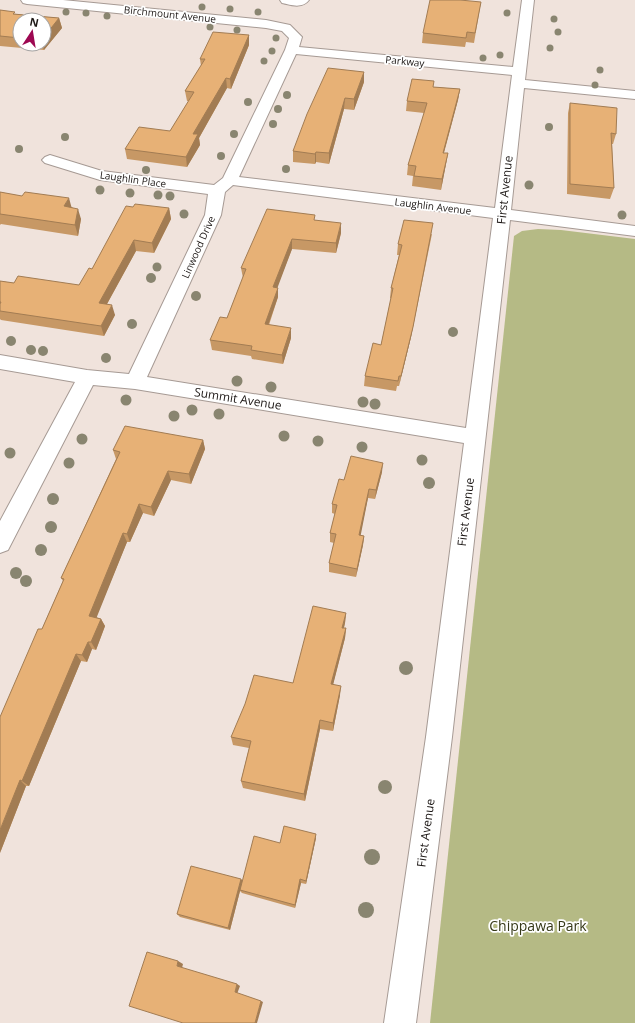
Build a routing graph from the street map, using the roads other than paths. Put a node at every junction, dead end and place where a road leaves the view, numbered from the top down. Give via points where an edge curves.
1 (27, 0) edge
2 (286, 0) edge
3 (303, 0) edge
4 (528, 0) edge
5 (292, 50) junction
6 (522, 74) junction
7 (635, 95) edge
8 (50, 160) dead end
9 (230, 180) junction
10 (217, 190) junction
11 (502, 214) junction
12 (635, 231) edge
13 (0, 362) edge
14 (86, 377) junction
15 (136, 382) junction
16 (475, 437) junction
17 (0, 543) edge
18 (400, 1023) edge

1 - 5 street, Birchmount Avenue via 165,8 266,24 286,28 296,37
2 - 3 street
4 - 6 street, First Avenue
5 - 6 street, Parkway
5 - 9 street
6 - 7 street, Parkway
6 - 11 street, First Avenue
8 - 10 street, Laughlin Place via 100,175
9 - 10 street
9 - 11 street, Laughlin Avenue
10 - 15 street, Linwood Drive via 213,215
11 - 12 street, Laughlin Avenue
11 - 16 street, First Avenue
13 - 14 street, Summit Avenue
14 - 15 street, Summit Avenue
14 - 17 street
15 - 16 street, Summit Avenue
16 - 18 street, First Avenue via 439,737

